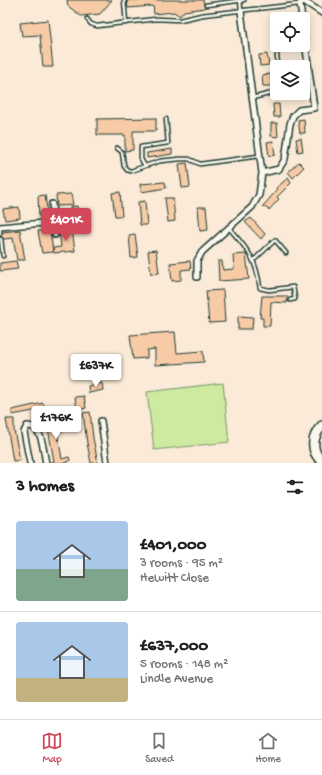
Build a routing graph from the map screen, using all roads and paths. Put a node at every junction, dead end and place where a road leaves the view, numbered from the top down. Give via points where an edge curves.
1 (124, 0) edge
2 (238, 0) edge
3 (244, 0) edge
4 (301, 2) edge
5 (206, 5) dead end
6 (319, 9) edge
7 (242, 11) junction
8 (302, 12) edge
9 (322, 13) edge
10 (87, 19) dead end
11 (126, 23) junction
12 (306, 52) edge
13 (277, 55) dead end
14 (277, 60) edge
15 (270, 94) edge
16 (252, 98) junction
17 (166, 118) dead end
18 (117, 148) dead end
19 (260, 156) junction
20 (145, 166) junction
21 (262, 173) junction
22 (52, 204) dead end
23 (54, 222) junction
24 (229, 227) junction
25 (0, 228) edge
26 (0, 233) edge
27 (56, 235) dead end
28 (1, 239) dead end
29 (286, 253) dead end
30 (3, 256) dead end
31 (254, 260) junction
32 (197, 277) dead end
33 (290, 300) dead end
34 (101, 421) dead end
35 (322, 421) edge
36 (319, 428) edge
37 (316, 458) edge
38 (322, 461) edge
39 (30, 463) edge
40 (46, 463) edge
41 (106, 463) edge

1 - 11 lane
2 - 3 lane
2 - 5 lane
2 - 7 lane
4 - 6 street
4 - 7 lane
4 - 8 street
6 - 9 street
7 - 11 lane via 180,20 156,19
7 - 16 street
10 - 11 lane via 97,26
12 - 21 street via 314,108 299,110 293,116 285,159 279,169
13 - 14 lane
15 - 16 lane
16 - 19 street
17 - 20 lane via 168,143 142,147 140,155
18 - 20 lane via 122,152 127,170
19 - 20 lane via 200,164 189,159 180,159
19 - 21 street
21 - 24 street via 259,195 252,207
22 - 23 street
23 - 25 street
23 - 27 street
24 - 31 lane
24 - 32 street via 202,252 197,261
25 - 26 lane
28 - 30 lane
29 - 31 lane via 275,240
31 - 33 lane via 260,288 269,290 293,287 295,299
34 - 41 street
35 - 36 highway
36 - 37 highway via 313,442
37 - 38 highway
39 - 40 street via 24,432 27,426 37,429

